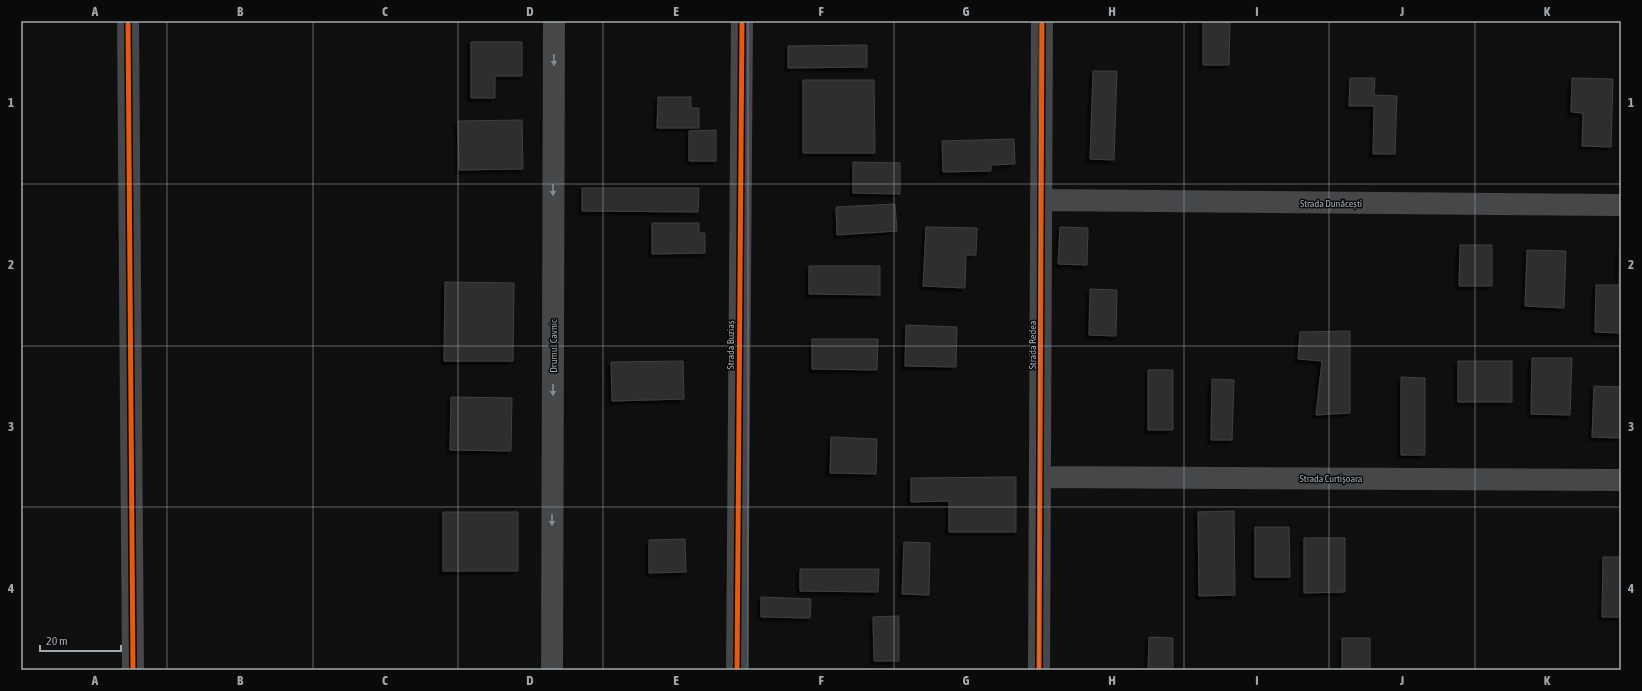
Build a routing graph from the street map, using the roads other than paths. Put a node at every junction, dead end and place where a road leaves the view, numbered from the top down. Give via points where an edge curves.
1 (128, 21) edge
2 (554, 21) edge
3 (742, 21) edge
4 (1042, 21) edge
5 (1041, 200) junction
6 (1621, 205) edge
7 (1040, 477) junction
8 (1621, 480) edge
9 (133, 670) edge
10 (552, 670) edge
11 (737, 670) edge
12 (1039, 670) edge

1 - 9 street
2 -> 10 street, Drumul Cavnic
3 - 11 street, Strada Buziaș
4 - 5 street, Strada Redea
5 - 6 street, Strada Dunăcești
5 - 7 street, Strada Redea
7 - 8 street, Strada Curtișoara
7 - 12 street, Strada Redea

